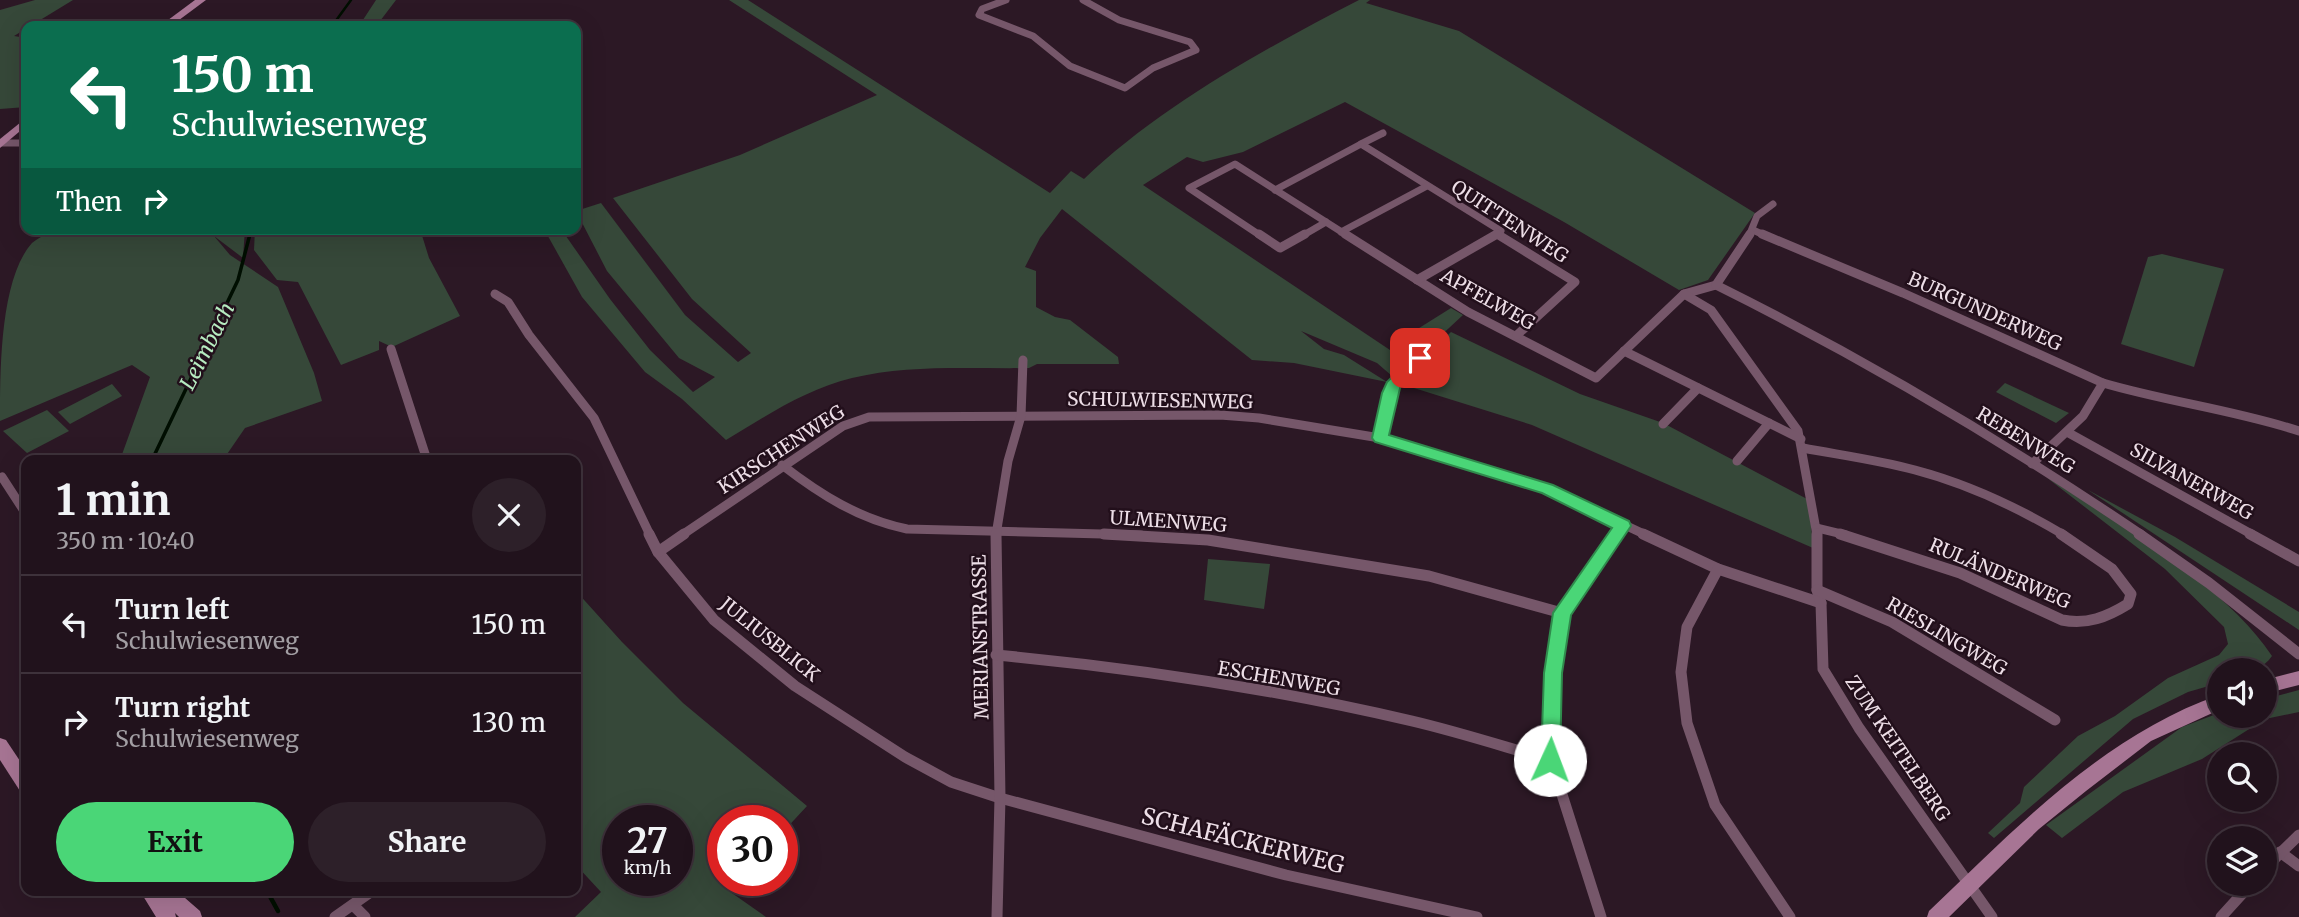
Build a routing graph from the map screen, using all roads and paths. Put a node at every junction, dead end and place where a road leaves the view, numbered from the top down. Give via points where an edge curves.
1 (201, 0) edge
2 (1006, 0) edge
3 (1083, 0) edge
4 (172, 21) edge
5 (21, 126) edge
6 (1384, 133) dead end
7 (21, 143) edge
8 (1, 144) edge
9 (1361, 144) junction
10 (1427, 186) junction
11 (1275, 190) junction
12 (1773, 204) dead end
13 (1326, 222) junction
14 (1753, 230) junction
15 (1341, 232) junction
16 (1497, 234) junction
17 (1417, 280) junction
18 (1716, 285) junction
19 (495, 294) dead end
20 (1684, 294) junction
21 (1517, 335) junction
22 (1398, 342) dead end
23 (391, 349) dead end
24 (1624, 351) junction
25 (1023, 360) dead end
26 (2103, 383) junction
27 (1698, 388) junction
28 (1021, 416) junction
29 (1769, 423) junction
30 (1663, 424) dead end
31 (2299, 431) edge
32 (2067, 432) junction
33 (1380, 438) junction
34 (1802, 444) junction
35 (425, 455) edge
36 (1737, 461) dead end
37 (2032, 464) junction
38 (782, 465) junction
39 (0, 478) edge
40 (21, 506) edge
41 (1623, 526) junction
42 (1817, 528) junction
43 (996, 532) junction
44 (658, 552) junction
45 (2299, 561) edge
46 (1717, 569) junction
47 (1817, 590) junction
48 (1821, 603) junction
49 (1562, 613) junction
50 (2299, 654) edge
51 (996, 655) junction
52 (2299, 678) edge
53 (2277, 684) edge
54 (2207, 708) edge
55 (2055, 720) dead end
56 (0, 746) edge
57 (1550, 760) junction
58 (21, 778) edge
59 (1000, 798) junction
60 (2299, 835) edge
61 (2280, 852) junction
62 (2277, 855) edge
63 (2299, 866) edge
64 (1969, 886) junction
65 (152, 896) edge
66 (170, 896) edge
67 (365, 896) edge
68 (2240, 896) edge
69 (353, 905) junction
70 (167, 917) edge
71 (193, 917) edge
72 (335, 917) edge
73 (365, 917) edge
74 (997, 917) edge
75 (1477, 917) edge
76 (1601, 917) edge
77 (1790, 917) edge
78 (1936, 917) edge
79 (1992, 917) edge
80 (2221, 917) edge

1 - 4 main road
2 - 3 street via 982,9 979,15 1033,36 1070,66 1125,88 1153,68 1196,50 1190,42 1119,20
5 - 8 main road
6 - 9 street
7 - 8 street
9 - 10 street, QUITTENWEG via 1421,178
9 - 11 street
10 - 15 street
10 - 16 street, QUITTENWEG via 1501,231
11 - 13 street, APFELWEG
11 - 13 street, APFELWEG via 1235,164 1189,188 1280,248
12 - 14 street via 1757,216
13 - 15 street, APFELWEG
14 - 18 street
14 - 26 street, BURGUNDERWEG
15 - 17 street, APFELWEG
16 - 17 street
16 - 21 street, QUITTENWEG via 1575,282
17 - 21 street, APFELWEG
18 - 20 street, APFELWEG
18 - 37 street, REBENWEG via 1774,313
19 - 44 street, JULIUSBLICK via 509,302 594,418
20 - 24 street, APFELWEG
20 - 34 street, ZUM KEITELBERG via 1711,310 1784,411
21 - 24 street, APFELWEG via 1596,378
22 - 33 street via 1420,358 1395,382
23 - 35 street
24 - 27 street
25 - 28 street, MERIANSTRASSE
26 - 31 street
26 - 32 street
27 - 29 street
27 - 30 street
28 - 33 street, SCHULWIESENWEG via 1220,415
28 - 38 street, KIRSCHENWEG via 869,417 844,426
28 - 43 street, MERIANSTRASSE
29 - 34 street
29 - 36 street
32 - 37 street
32 - 45 street, SILVANERWEG
33 - 41 street, SCHULWIESENWEG via 1548,489
34 - 42 street, ZUM KEITELBERG
34 - 42 street, RULÄNDERWEG via 1955,482 2031,515 2106,564 2131,594 2128,604 2094,620 2060,619 1926,560
37 - 50 street, REBENWEG via 2191,568
38 - 43 street, ULMENWEG via 820,495 879,524
38 - 44 street, KIRSCHENWEG
39 - 40 street
41 - 46 street, SCHULWIESENWEG
41 - 49 street
42 - 47 street, ZUM KEITELBERG
43 - 49 street, ULMENWEG via 1208,540 1429,576
43 - 51 street, MERIANSTRASSE
44 - 59 street, JULIUSBLICK via 714,620 795,686 905,757 951,782
46 - 48 street, SCHULWIESENWEG
46 - 77 street via 1687,627 1681,672 1687,723 1715,806
47 - 48 street, ZUM KEITELBERG
47 - 55 street, RIESLINGWEG via 1892,622
48 - 64 street, ZUM KEITELBERG via 1823,670
49 - 57 street via 1553,673
51 - 57 street, ESCHENWEG via 1091,663 1265,692 1412,721
51 - 59 street, MERIANSTRASSE
52 - 53 main road
54 - 64 main road via 2145,736 2033,823
56 - 58 main road
57 - 76 street
59 - 74 street, MERIANSTRASSE
59 - 75 street, SCHAFÄCKERWEG via 1286,875
60 - 61 street
61 - 62 street
61 - 63 street
64 - 78 main road
64 - 79 street, ZUM KEITELBERG
65 - 70 main road
66 - 71 main road
67 - 69 street
68 - 80 street
69 - 72 street
69 - 73 street

